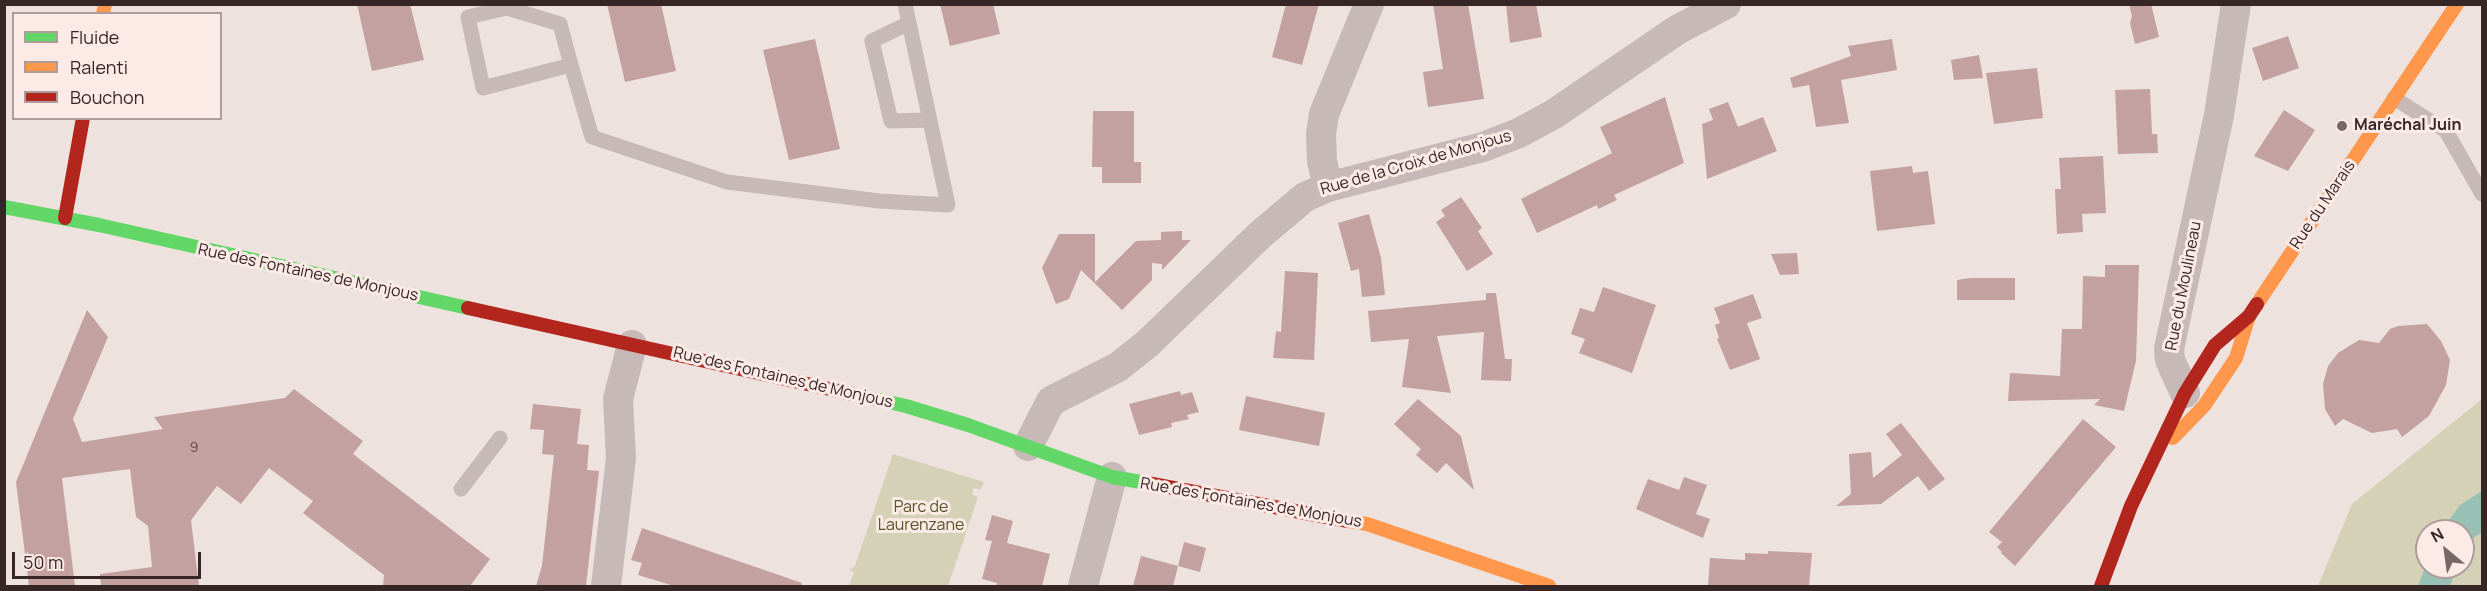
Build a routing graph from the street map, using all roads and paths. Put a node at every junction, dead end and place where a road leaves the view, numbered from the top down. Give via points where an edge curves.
1 (905, 4) edge
2 (1369, 4) edge
3 (1726, 4) edge
4 (2236, 4) edge
5 (2457, 4) edge
6 (506, 6) edge
7 (909, 23) junction
8 (571, 65) junction
9 (2394, 98) junction
10 (83, 120) edge
11 (930, 120) junction
12 (1328, 187) junction
13 (2482, 194) edge
14 (4, 207) edge
15 (65, 218) junction
16 (2249, 316) junction
17 (633, 345) junction
18 (2184, 393) junction
19 (500, 438) dead end
20 (1028, 446) junction
21 (2159, 452) junction
22 (1112, 477) junction
23 (461, 489) dead end
24 (606, 586) edge
25 (1083, 586) edge
26 (1549, 586) edge
27 (2101, 586) edge

1 - 7 lane
2 - 12 street via 1324,114 1322,161
3 - 12 street, Rue de la Croix de Monjous via 1677,30 1554,114 1519,133 1483,147
4 - 18 street, Rue du Moulineau via 2219,116 2169,349
5 - 9 street, Rue du Marais
6 - 8 lane via 560,24
6 - 8 lane via 468,17 483,88
7 - 11 lane
7 - 11 lane via 872,40 891,121
8 - 11 lane via 592,137 727,182 879,201 948,205
9 - 13 lane via 2446,132
9 - 16 street, Rue du Marais
10 - 15 street
12 - 20 street, Rue de la Croix de Monjous via 1305,197 1282,214 1118,367 1051,401
14 - 15 street, Rue des Fontaines de Monjous
15 - 17 street, Rue des Fontaines de Monjous
16 - 18 street, Rue du Marais via 2215,345
16 - 21 street, Rue du Marais via 2236,358 2204,406
17 - 20 street, Rue des Fontaines de Monjous via 906,406
17 - 24 street via 618,399 621,458
18 - 21 street
19 - 23 lane
20 - 22 street, Rue des Fontaines de Monjous
21 - 27 street via 2131,506
22 - 25 street
22 - 26 street, Rue des Fontaines de Monjous via 1367,524

